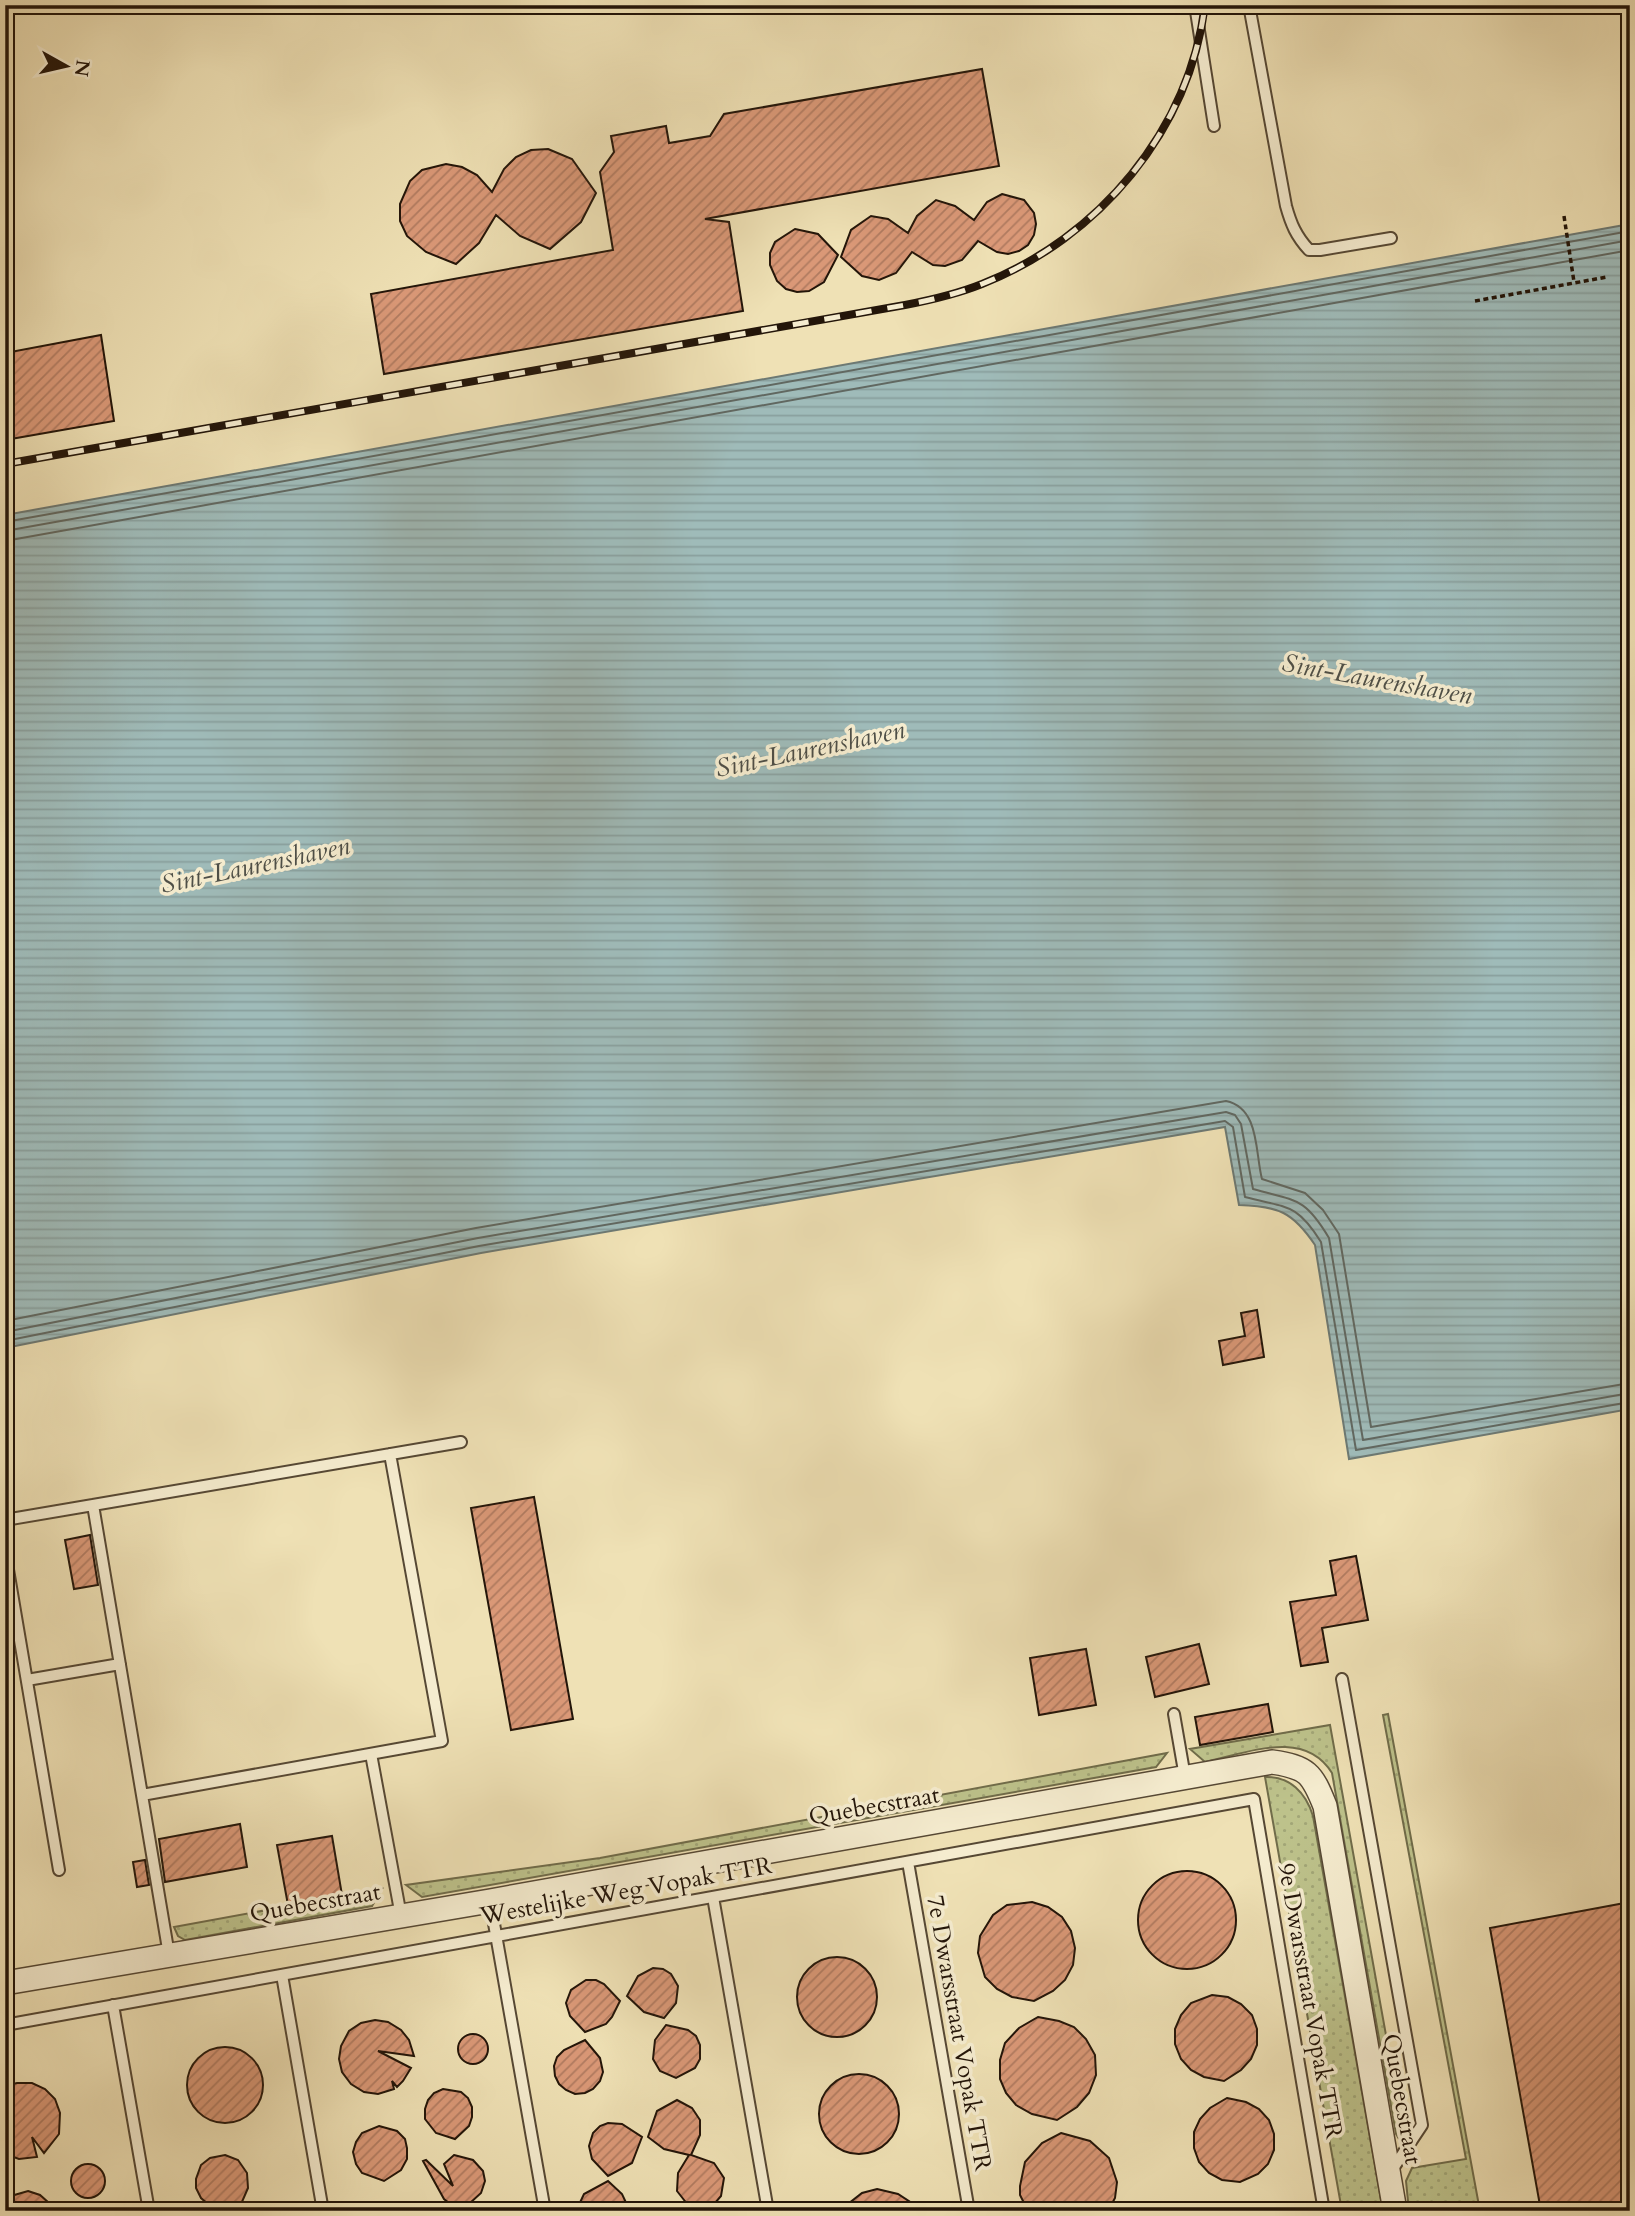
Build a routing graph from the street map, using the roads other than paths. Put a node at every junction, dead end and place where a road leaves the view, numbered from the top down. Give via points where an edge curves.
1 (13, 5) edge
2 (1195, 5) edge
3 (1249, 5) edge
4 (5, 7) edge
5 (1214, 126) dead end
6 (1391, 238) dead end
7 (461, 1442) dead end
8 (390, 1454) junction
9 (93, 1505) junction
10 (5, 1520) edge
11 (5, 1552) edge
12 (120, 1664) junction
13 (1342, 1679) dead end
14 (27, 1680) junction
15 (1174, 1714) dead end
16 (371, 1754) junction
17 (1185, 1777) junction
18 (142, 1795) junction
19 (1254, 1799) joint
20 (908, 1862) junction
21 (59, 1870) dead end
22 (713, 1897) junction
23 (490, 1901) junction
24 (401, 1916) junction
25 (495, 1936) junction
26 (169, 1955) junction
27 (282, 1975) junction
28 (5, 1983) edge
29 (113, 2005) junction
30 (5, 2025) edge
31 (1388, 2175) junction
32 (149, 2211) edge
33 (323, 2211) edge
34 (545, 2211) edge
35 (768, 2211) edge
36 (970, 2211) edge
37 (1324, 2211) edge
38 (1395, 2211) edge

1 - 4 lane
2 - 5 lane
3 - 6 lane via 1286,206 1300,240 1309,250 1320,250
7 - 8 lane
8 - 9 lane
8 - 16 lane via 442,1741
9 - 10 lane
9 - 12 lane
11 - 14 lane
12 - 14 lane
12 - 18 lane
13 - 31 lane via 1422,2124
14 - 21 lane
15 - 17 lane
16 - 18 lane
16 - 24 lane
17 - 23 street, Quebecstraat
17 - 31 street, Quebecstraat via 1272,1762 1296,1766 1317,1786 1325,1806
18 - 26 lane
19 - 20 lane, Westelijke Weg Vopak TTR
19 - 37 lane, 9e Dwarsstraat Vopak TTR
20 - 22 lane, Westelijke Weg Vopak TTR
20 - 36 lane, 7e Dwarsstraat Vopak TTR
22 - 25 lane, Westelijke Weg Vopak TTR
22 - 35 lane
23 - 24 street, Quebecstraat
23 - 25 lane
24 - 26 street, Quebecstraat
25 - 27 lane, Westelijke Weg Vopak TTR
25 - 34 lane
26 - 28 street, Quebecstraat
27 - 29 lane, Westelijke Weg Vopak TTR
27 - 33 lane
29 - 30 lane, Westelijke Weg Vopak TTR
29 - 32 lane
31 - 38 street, Quebecstraat

